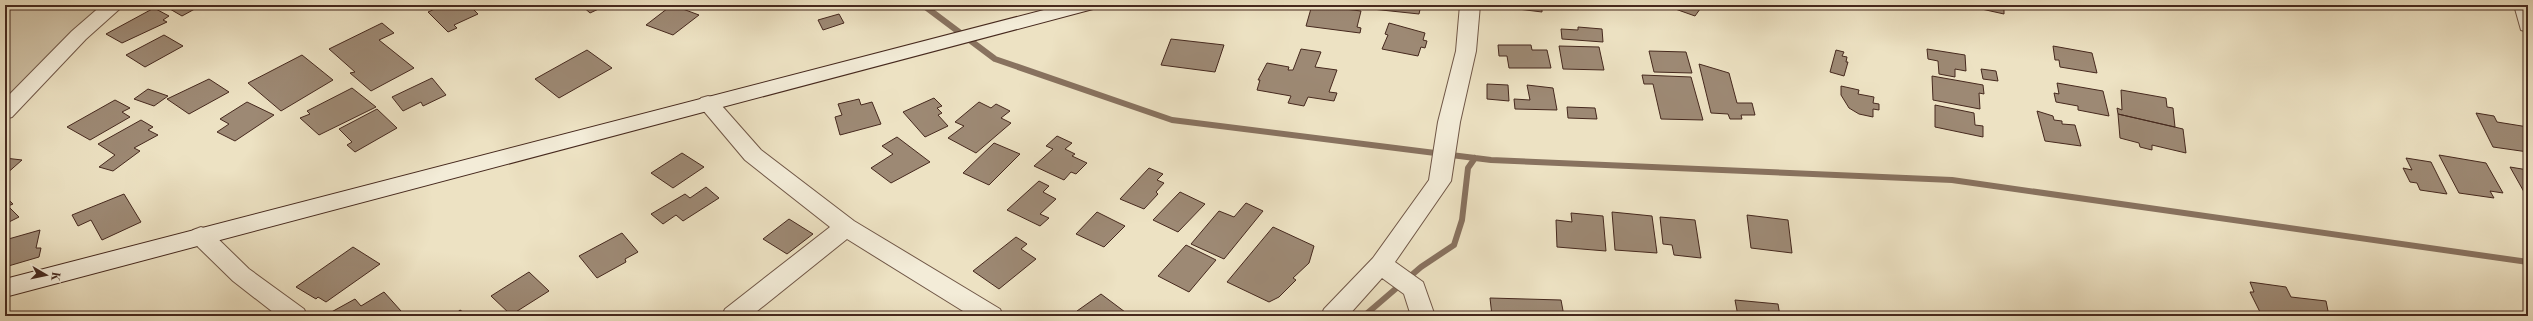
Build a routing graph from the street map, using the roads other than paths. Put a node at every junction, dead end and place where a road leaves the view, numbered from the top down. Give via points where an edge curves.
1 (114, 5) edge
2 (1086, 5) edge
3 (1470, 5) edge
4 (2524, 5) edge
5 (2528, 26) edge
6 (708, 104) junction
7 (5, 112) edge
8 (846, 228) junction
9 (201, 236) junction
10 (1387, 269) junction
11 (5, 288) edge
12 (295, 316) edge
13 (734, 316) edge
14 (991, 316) edge
15 (1333, 316) edge
16 (1423, 316) edge

1 - 7 street via 79,35
2 - 6 street
3 - 10 street via 1466,51 1449,122 1440,181
4 - 5 street
6 - 8 street via 753,155
6 - 9 street
8 - 13 street
8 - 14 street
9 - 11 street
9 - 12 street via 241,275
10 - 15 street
10 - 16 street via 1414,289

